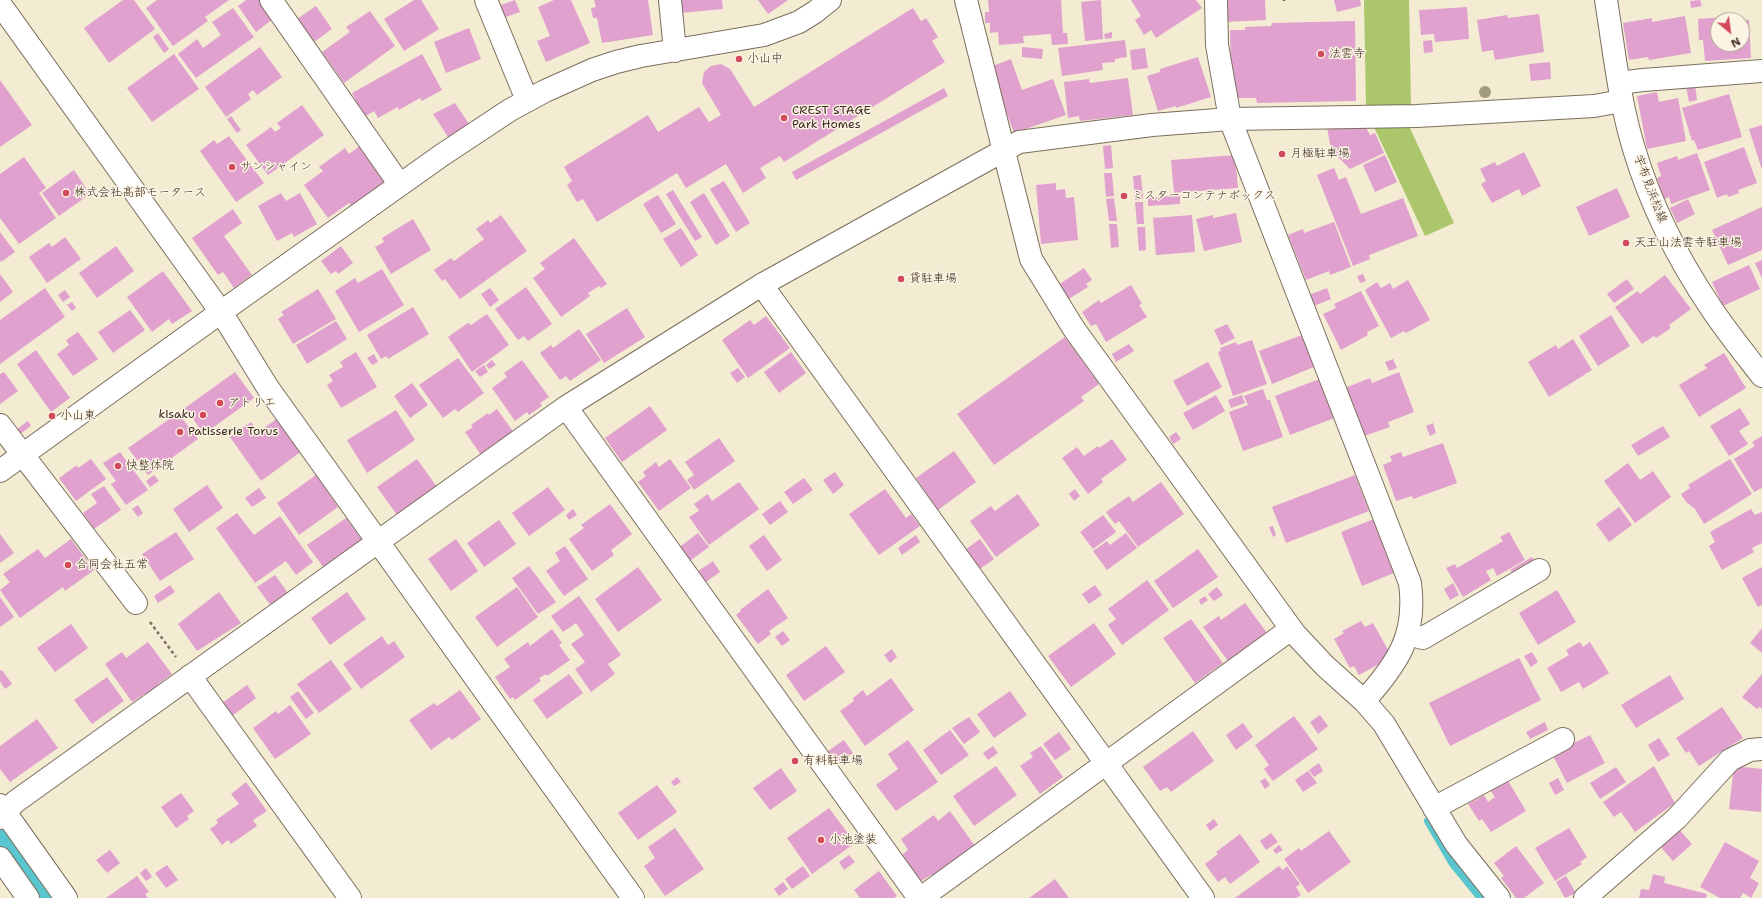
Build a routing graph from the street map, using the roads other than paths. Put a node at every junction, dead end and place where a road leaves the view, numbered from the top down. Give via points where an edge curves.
1 (271, 0) edge
2 (486, 0) edge
3 (670, 0) edge
4 (830, 0) edge
5 (966, 0) edge
6 (1216, 0) edge
7 (1606, 0) edge
8 (0, 4) edge
9 (675, 51) junction
10 (1762, 71) edge
11 (1621, 92) junction
12 (527, 100) junction
13 (1230, 119) junction
14 (1004, 150) junction
15 (400, 185) junction
16 (763, 284) junction
17 (222, 312) junction
18 (1760, 368) edge
19 (566, 407) junction
20 (0, 425) edge
21 (22, 455) junction
22 (0, 471) edge
23 (377, 542) junction
24 (1539, 570) dead end
25 (136, 603) road end
26 (1291, 629) junction
27 (1408, 634) junction
28 (190, 676) junction
29 (1364, 701) junction
30 (1563, 739) dead end
31 (1762, 749) edge
32 (1106, 763) junction
33 (1434, 808) junction
34 (2, 812) edge
35 (0, 858) edge
36 (28, 898) edge
37 (66, 898) edge
38 (350, 898) edge
39 (633, 898) edge
40 (920, 898) edge
41 (1203, 898) edge
42 (1499, 898) edge
43 (1585, 898) edge

1 - 15 street
2 - 12 street
3 - 9 street
4 - 9 street via 815,12 782,30 745,40
5 - 14 street
6 - 13 street via 1217,45
7 - 11 street, 宇布見浜松線
8 - 17 street
9 - 12 street via 641,56 592,70
10 - 11 street via 1643,80
11 - 13 street via 1594,106 1417,116
11 - 18 street, 宇布見浜松線 via 1634,148 1648,191 1666,232 1712,310
12 - 15 street
13 - 14 street via 1152,125 1019,142
13 - 27 street via 1410,583 1412,603
14 - 16 street
14 - 26 street via 1031,259 1074,329
15 - 17 street
16 - 19 street
16 - 32 street
17 - 21 street
17 - 23 street via 268,388
19 - 23 street
19 - 40 street
20 - 21 street
21 - 22 street
21 - 25 street
23 - 28 street
23 - 39 street
24 - 27 street via 1423,638
26 - 29 street via 1325,666
26 - 32 street
27 - 29 street via 1396,660
28 - 34 street
28 - 38 street
29 - 33 street via 1395,740
30 - 33 street
31 - 43 street via 1750,750 1730,760 1677,818
32 - 40 street
32 - 41 street
33 - 42 street via 1456,844
34 - 37 street
35 - 36 street

